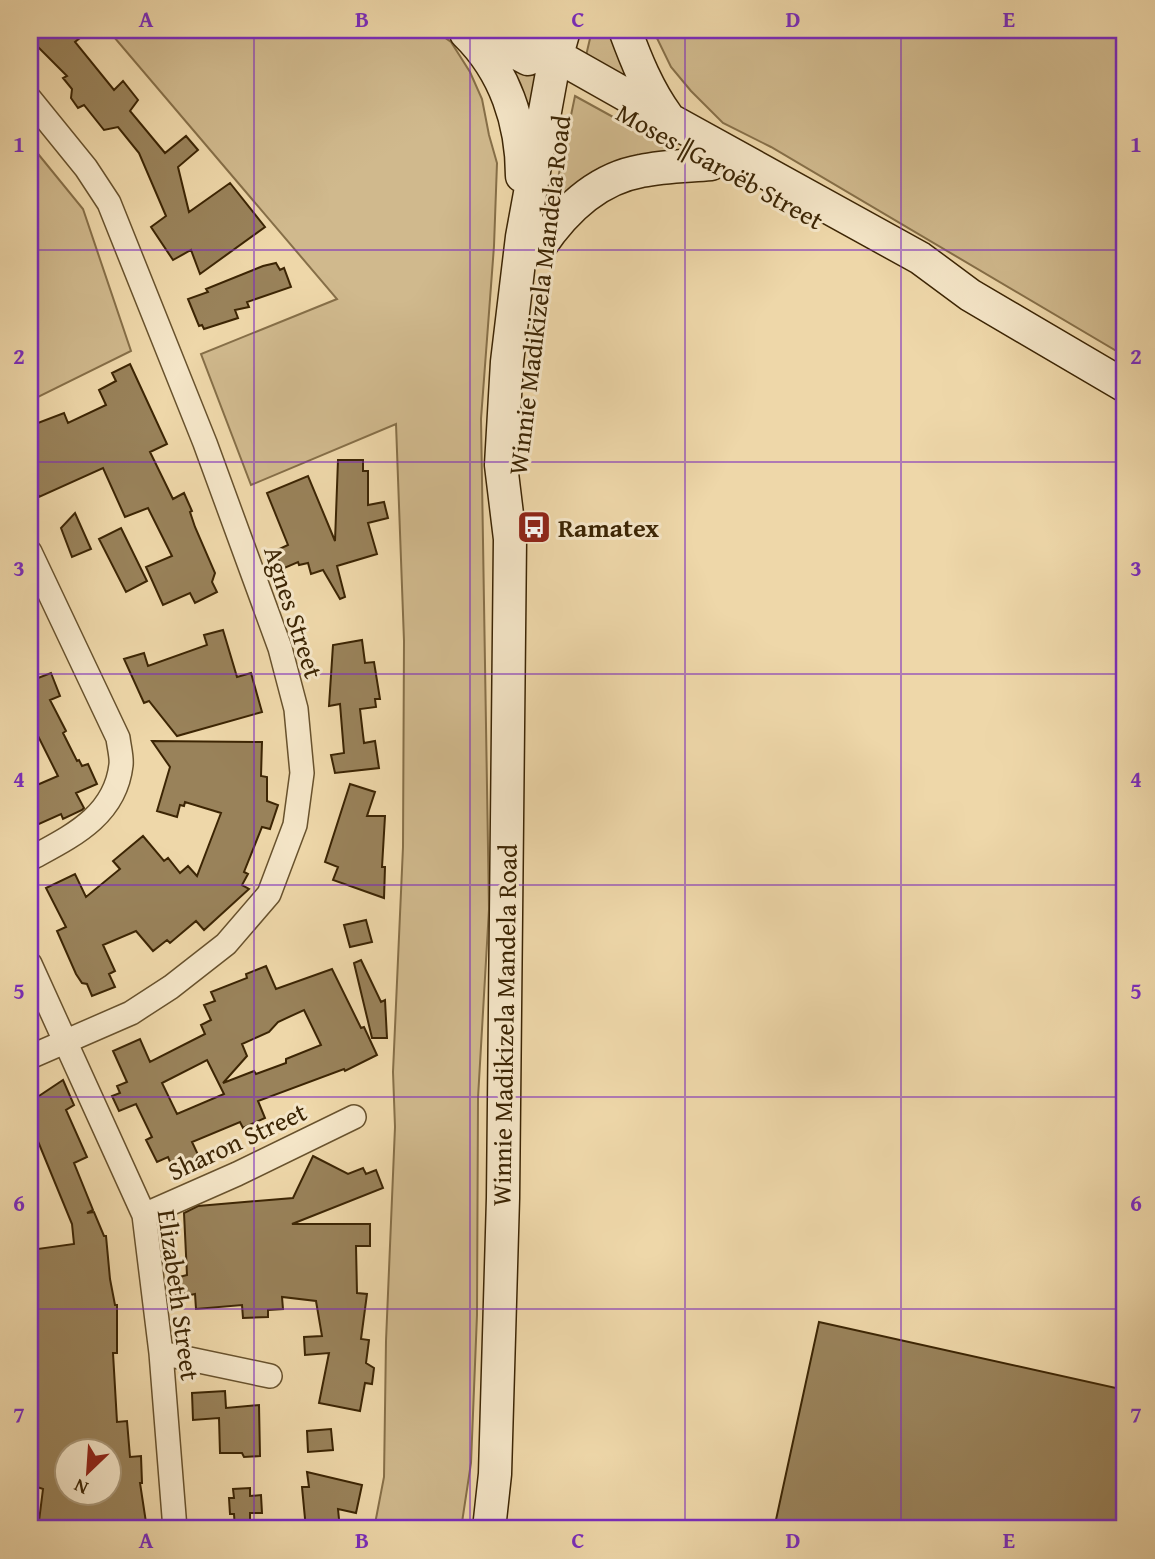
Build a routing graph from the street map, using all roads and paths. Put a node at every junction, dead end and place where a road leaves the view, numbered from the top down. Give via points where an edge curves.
1 (464, 30) edge
2 (473, 30) edge
3 (511, 30) edge
4 (581, 30) edge
5 (625, 30) edge
6 (562, 60) edge
7 (30, 99) edge
8 (672, 121) junction
9 (711, 164) junction
10 (531, 242) junction
11 (970, 295) junction
12 (1125, 386) edge
13 (30, 552) edge
14 (30, 859) edge
15 (30, 964) edge
16 (66, 1040) junction
17 (30, 1057) edge
18 (354, 1117) dead end
19 (144, 1215) junction
20 (160, 1353) junction
21 (270, 1376) dead end
22 (175, 1529) edge
23 (489, 1529) edge

1 - 10 main road via 489,60 517,119
2 - 6 main road, Moses ǁGaroëb Street
3 - 6 main road, Moses ǁGaroëb Street
4 - 6 main road, Winnie Madikizela Mandela Road
5 - 8 main road via 647,83
6 - 8 main road, Moses ǁGaroëb Street
6 - 9 main road, Moses ǁGaroëb Street
6 - 10 main road, Winnie Madikizela Mandela Road
7 - 16 street, Agnes Street via 109,203 205,443 280,648 296,709 302,773 295,825 269,894 226,944 131,1013
8 - 11 main road, Moses ǁGaroëb Street via 920,258
9 - 10 main road via 640,171 614,179 587,194
9 - 11 main road, Moses ǁGaroëb Street via 914,272
10 - 23 main road, Winnie Madikizela Mandela Road via 503,409 501,465 509,520 503,1198 495,1474
11 - 12 main road, Moses ǁGaroëb Street
13 - 14 street via 118,738 121,765 101,813 79,832
15 - 16 street, Elizabeth Street
16 - 17 street, Agnes Street
16 - 19 street, Elizabeth Street
18 - 19 street, Sharon Street
19 - 20 street, Elizabeth Street
20 - 21 street
20 - 22 street, Elizabeth Street

